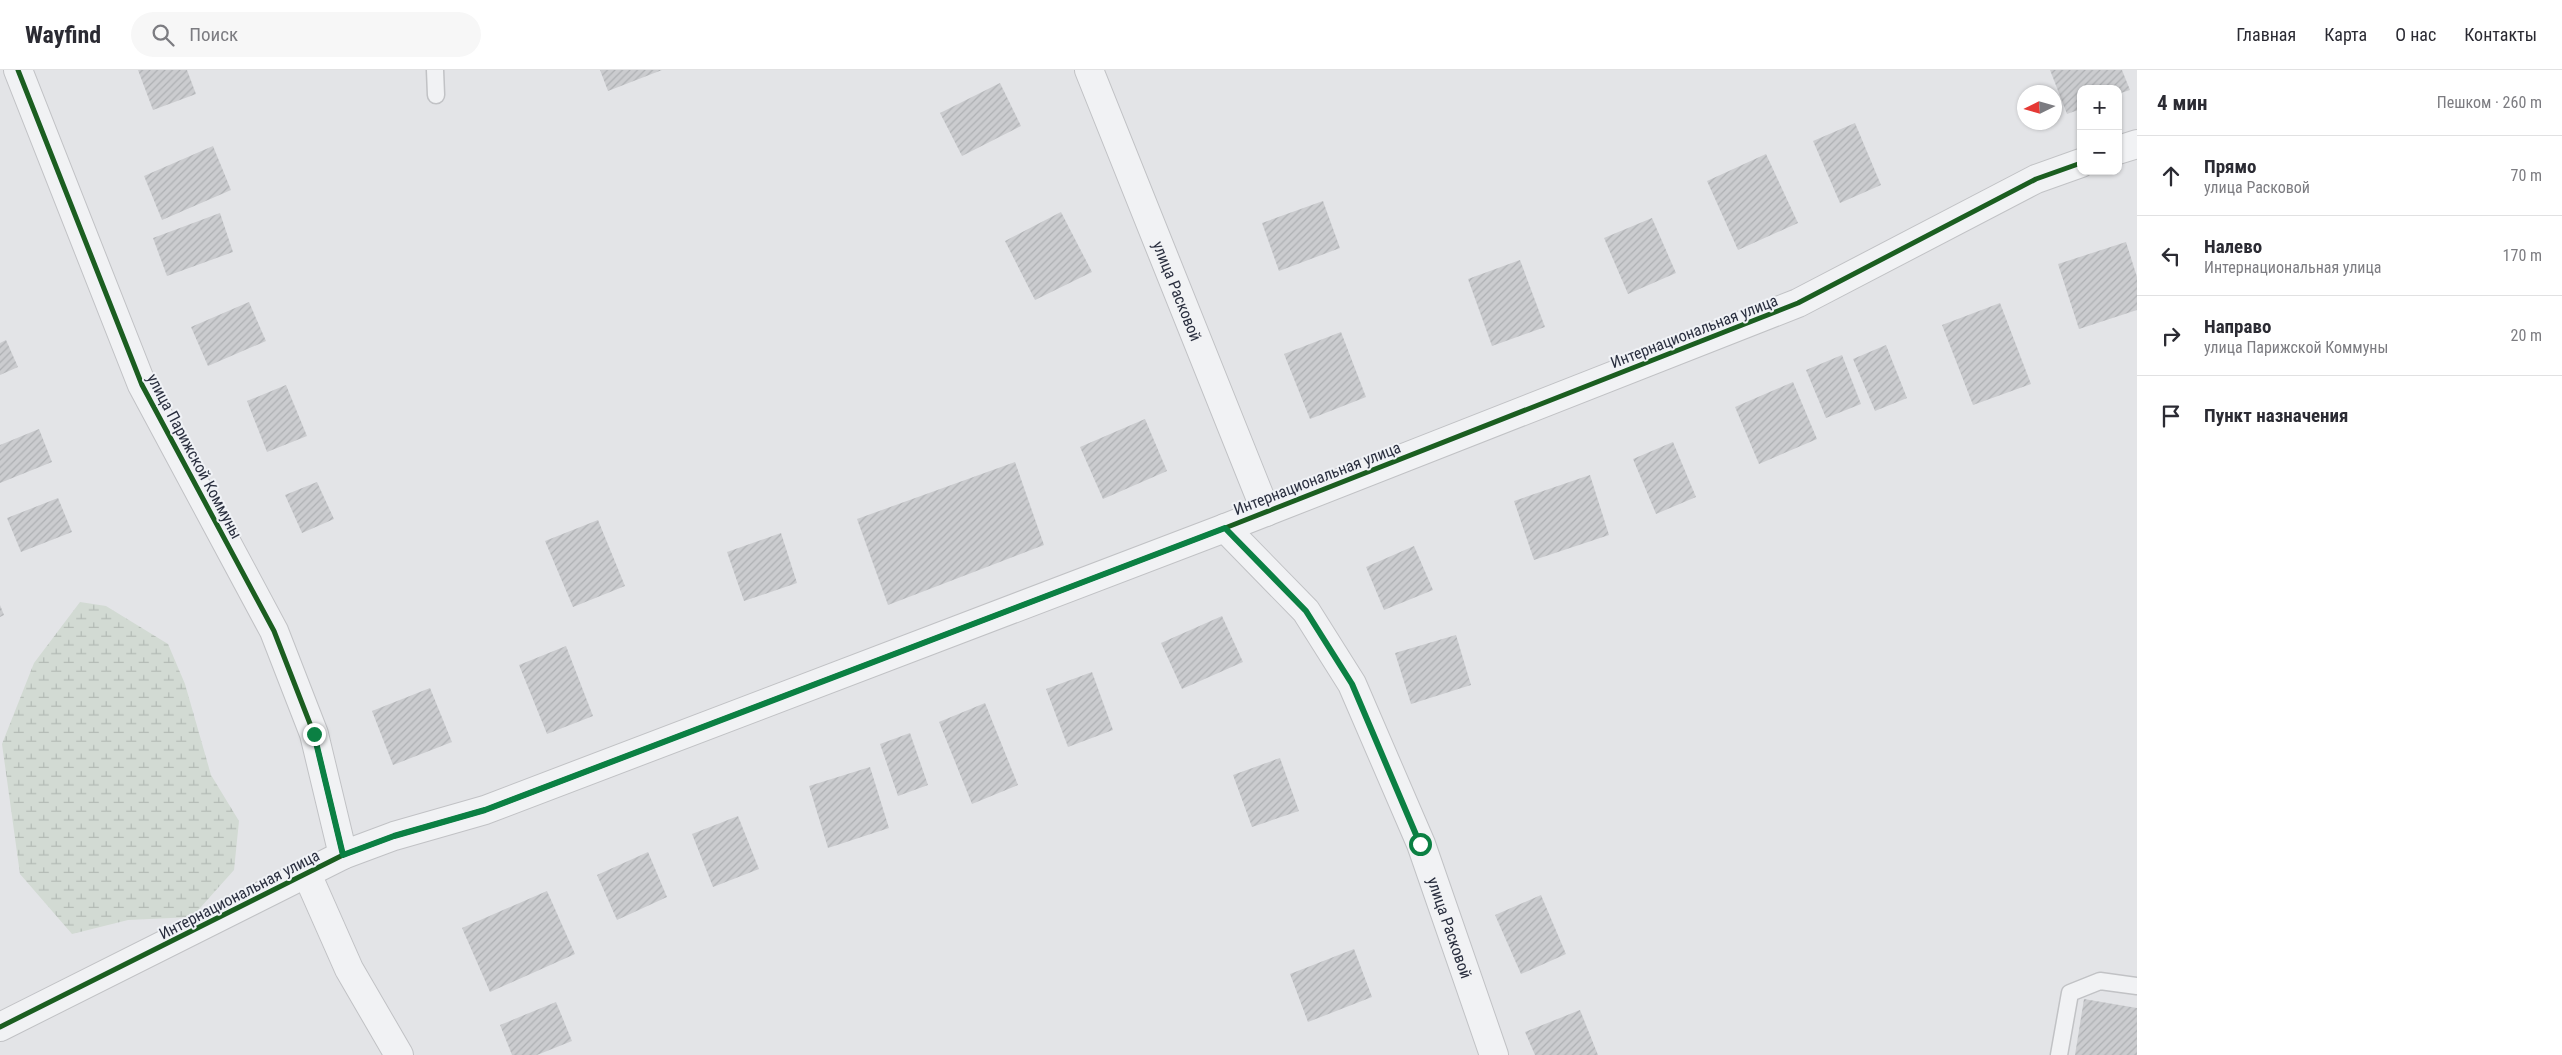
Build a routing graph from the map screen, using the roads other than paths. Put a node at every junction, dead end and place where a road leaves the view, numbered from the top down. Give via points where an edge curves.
1 (18, 70) edge
2 (435, 70) edge
3 (1089, 70) edge
4 (436, 95) dead end
5 (2137, 144) edge
6 (2122, 149) edge
7 (2077, 164) edge
8 (1266, 512) junction
9 (1225, 528) junction
10 (343, 855) junction
11 (307, 874) junction
12 (2137, 986) edge
13 (0, 1027) edge
14 (399, 1055) edge
15 (1494, 1055) edge
16 (2059, 1055) edge

1 - 10 street, улица Парижской Коммуны via 142,385 274,630 314,734
2 - 4 lane
3 - 8 street, улица Расковой
5 - 6 street
7 - 8 street, Интернациональная улица via 2036,179 1798,304
8 - 9 street, Интернациональная улица
9 - 10 street, Интернациональная улица via 485,810 394,836
9 - 15 street, улица Расковой via 1306,611 1352,684 1420,844
10 - 11 street, Интернациональная улица
11 - 13 street, Интернациональная улица
11 - 14 street via 349,969
12 - 16 lane via 2100,981 2070,993

